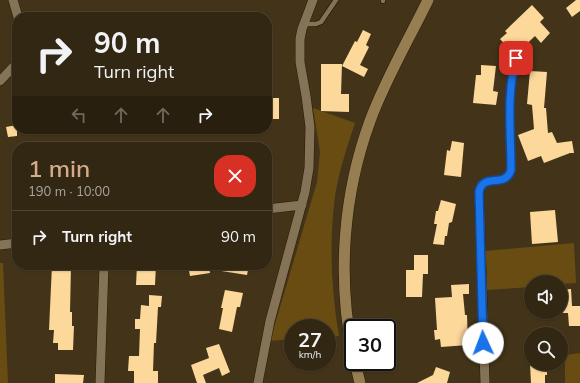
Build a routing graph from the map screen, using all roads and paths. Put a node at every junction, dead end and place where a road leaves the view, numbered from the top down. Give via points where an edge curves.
1 (13, 0) edge
2 (313, 0) edge
3 (336, 0) edge
4 (428, 0) edge
5 (17, 12) edge
6 (304, 24) junction
7 (516, 58) dead end
8 (12, 68) edge
9 (8, 72) junction
10 (12, 74) edge
11 (0, 81) edge
12 (481, 185) joint
13 (302, 205) junction
14 (272, 208) edge
15 (12, 244) edge
16 (0, 245) edge
17 (104, 270) edge
18 (347, 319) edge
19 (357, 371) edge
20 (100, 383) edge
21 (258, 383) edge
22 (360, 383) edge
23 (485, 383) edge

1 - 5 street
2 - 6 street
3 - 6 lane via 320,22
4 - 18 main road via 370,121 357,161 346,225 344,275
6 - 13 street via 300,39 300,62 306,96 310,168
7 - 12 lane via 511,75 509,105 510,175 503,180
8 - 9 street
9 - 10 lane
9 - 11 street
12 - 23 street via 479,192
13 - 14 street
13 - 21 street via 270,321
15 - 16 street
17 - 20 street
19 - 22 main road

